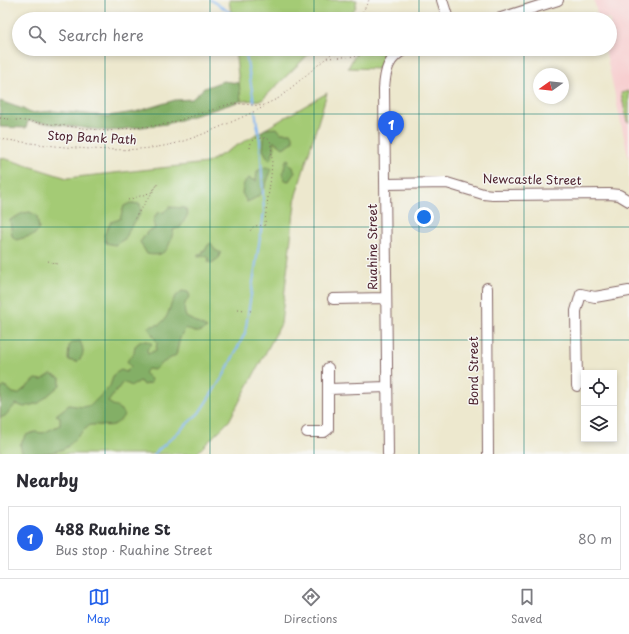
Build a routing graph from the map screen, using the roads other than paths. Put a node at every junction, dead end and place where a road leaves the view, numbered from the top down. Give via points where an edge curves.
1 (442, 0) edge
2 (558, 0) edge
3 (446, 12) edge
4 (520, 12) edge
5 (396, 56) edge
6 (386, 184) junction
7 (629, 201) edge
8 (487, 288) dead end
9 (629, 291) edge
10 (386, 298) junction
11 (333, 299) dead end
12 (328, 368) dead end
13 (577, 386) dead end
14 (388, 387) junction
15 (329, 389) junction
16 (307, 432) dead end
17 (388, 454) edge
18 (488, 454) edge

1 - 3 street
2 - 4 street
5 - 6 street, Ruahine Street via 390,60 385,74
6 - 7 street, Newcastle Street via 447,183 492,195 609,194 620,195
6 - 10 street, Ruahine Street
8 - 18 street, Bond Street
9 - 13 street via 595,298 581,294 576,310
10 - 11 street
10 - 14 street, Ruahine Street
12 - 15 street
14 - 15 street
14 - 17 street, Ruahine Street
15 - 16 street via 328,429 324,432

